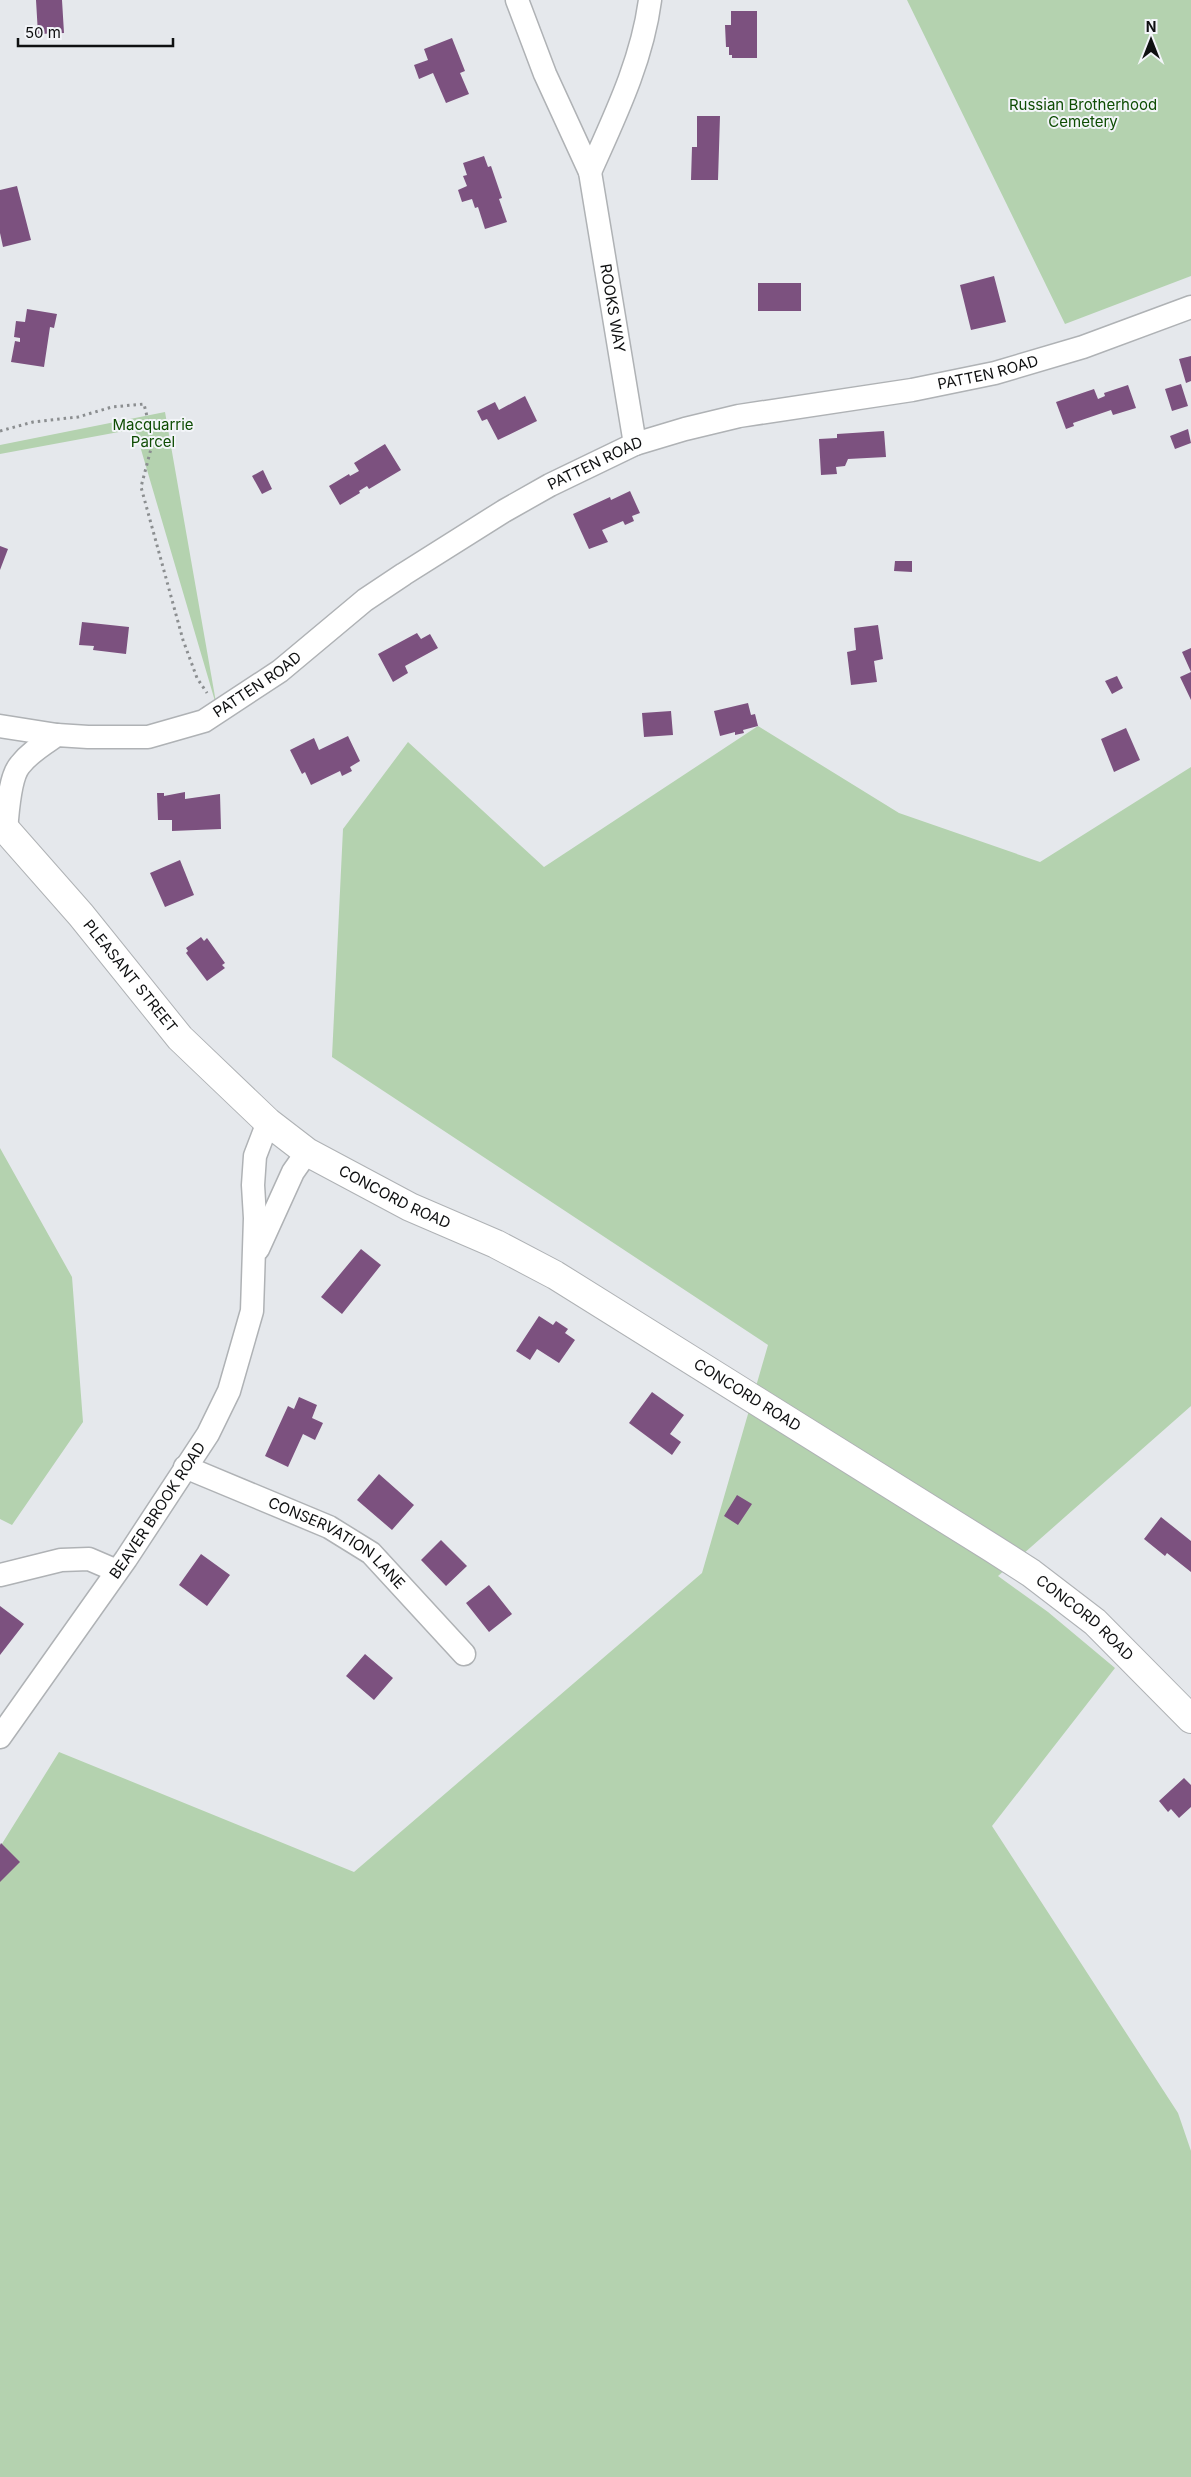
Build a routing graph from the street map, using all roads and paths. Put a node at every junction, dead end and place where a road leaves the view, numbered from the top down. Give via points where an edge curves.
1 (517, 0) edge
2 (650, 0) edge
3 (590, 172) junction
4 (1191, 307) edge
5 (0, 431) edge
6 (636, 444) junction
7 (218, 711) junction
8 (0, 726) edge
9 (56, 735) junction
10 (3, 826) edge
11 (268, 1122) junction
12 (307, 1152) junction
13 (255, 1257) junction
14 (185, 1467) junction
15 (118, 1571) junction
16 (0, 1575) edge
17 (464, 1654) dead end
18 (1191, 1718) edge
19 (0, 1737) edge

1 - 3 street, ROOKS WAY via 545,74
2 - 3 street via 644,33 626,89
3 - 6 street, ROOKS WAY
4 - 6 street, PATTEN ROAD via 1083,347 995,373 912,390 739,416
5 - 7 path via 33,422 78,417 112,407 144,404 153,441 141,486 183,640 197,678
6 - 7 street, PATTEN ROAD via 542,489 412,569 365,600 280,671
7 - 9 street, PATTEN ROAD via 204,721 148,737
8 - 9 street, PATTEN ROAD
9 - 10 street via 34,750 19,766
10 - 11 main road, PLEASANT STREET via 86,921 180,1038
11 - 12 main road, CONCORD ROAD
11 - 13 street, BEAVER BROOK ROAD via 255,1156
12 - 13 street, BEAVER BROOK ROAD via 293,1172
12 - 18 main road, CONCORD ROAD via 410,1207 541,1267 992,1548 1095,1622
13 - 14 street, BEAVER BROOK ROAD via 252,1311 229,1391 208,1434
14 - 15 street, BEAVER BROOK ROAD
14 - 17 street, CONSERVATION LANE via 329,1527 371,1553
15 - 16 street via 88,1559 61,1560
15 - 19 street, BEAVER BROOK ROAD

